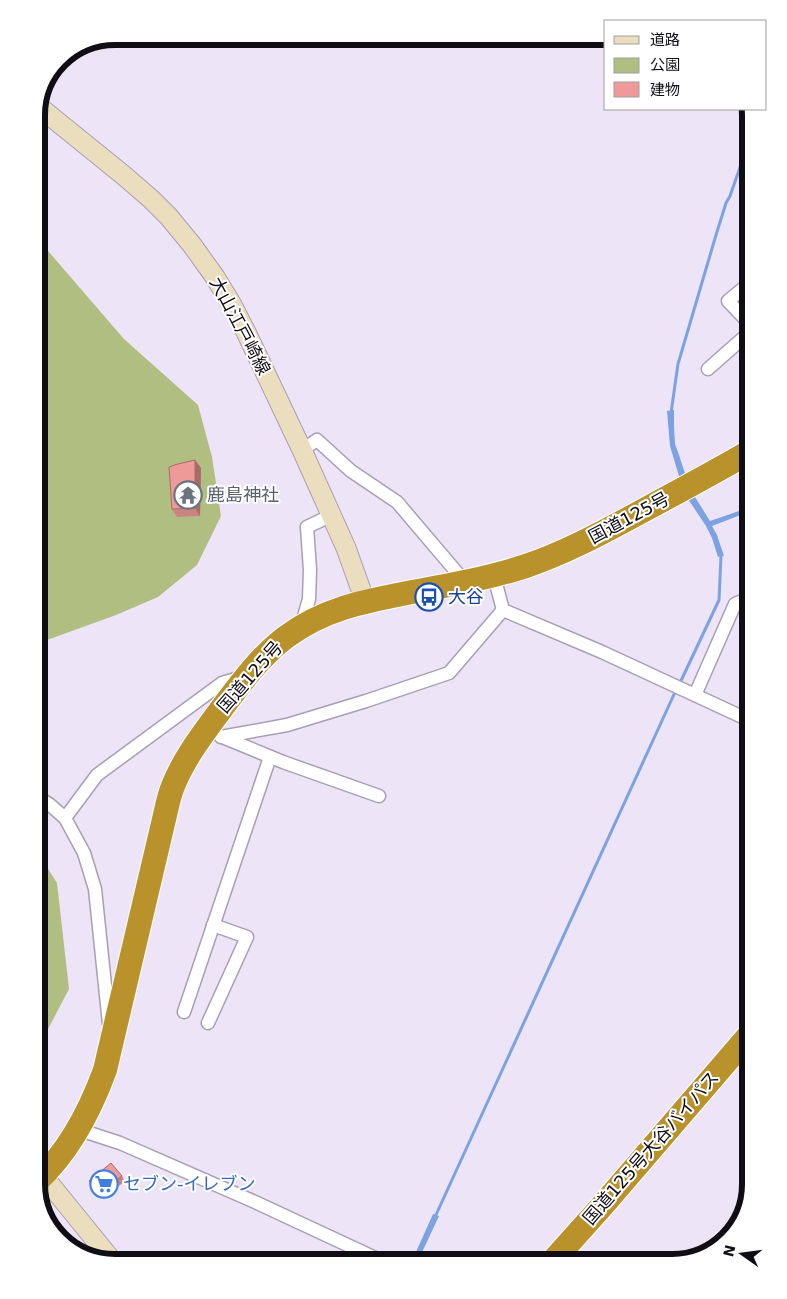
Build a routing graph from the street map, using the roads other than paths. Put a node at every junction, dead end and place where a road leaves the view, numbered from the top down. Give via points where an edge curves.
1 (45, 112) edge
2 (742, 289) edge
3 (742, 316) edge
4 (742, 339) edge
5 (708, 369) dead end
6 (302, 450) junction
7 (742, 456) edge
8 (332, 515) junction
9 (494, 576) junction
10 (465, 582) junction
11 (365, 601) junction
12 (742, 601) edge
13 (503, 610) junction
14 (301, 627) junction
15 (249, 674) junction
16 (692, 694) junction
17 (742, 717) edge
18 (213, 734) junction
19 (270, 757) junction
20 (379, 796) dead end
21 (45, 801) edge
22 (65, 818) junction
23 (213, 925) junction
24 (184, 1012) dead end
25 (208, 1023) dead end
26 (113, 1038) junction
27 (742, 1043) edge
28 (78, 1129) junction
29 (45, 1169) edge
30 (45, 1183) edge
31 (106, 1254) edge
32 (364, 1254) edge
33 (559, 1254) edge

1 - 6 main road, 大山江戸崎線 via 133,183 169,217 192,245 232,305
2 - 3 street via 728,301
4 - 5 street
6 - 8 main road, 大山江戸崎線
6 - 10 street via 316,440 352,471 397,502
7 - 9 highway, 国道125号 via 562,552
8 - 11 main road, 大山江戸崎線
8 - 14 street via 308,527 309,599
9 - 10 highway, 国道125号
9 - 13 street
10 - 11 highway, 国道125号
11 - 14 highway, 国道125号 via 335,610
12 - 16 street via 735,604
13 - 16 street
13 - 18 street via 450,673 287,725
14 - 15 highway, 国道125号 via 268,653
15 - 18 highway, 国道125号
15 - 22 street via 222,683 97,775
16 - 17 street
18 - 19 street
18 - 26 highway, 国道125号 via 183,765 172,788
19 - 20 street
19 - 23 street
21 - 22 street
22 - 26 street via 84,853 95,889
23 - 24 street
23 - 25 street via 247,938
26 - 28 highway, 国道125号 via 96,1095
27 - 33 highway, 国道125号大谷バイパス
28 - 29 highway, 国道125号 via 63,1152
28 - 32 street via 120,1143
30 - 31 main road

